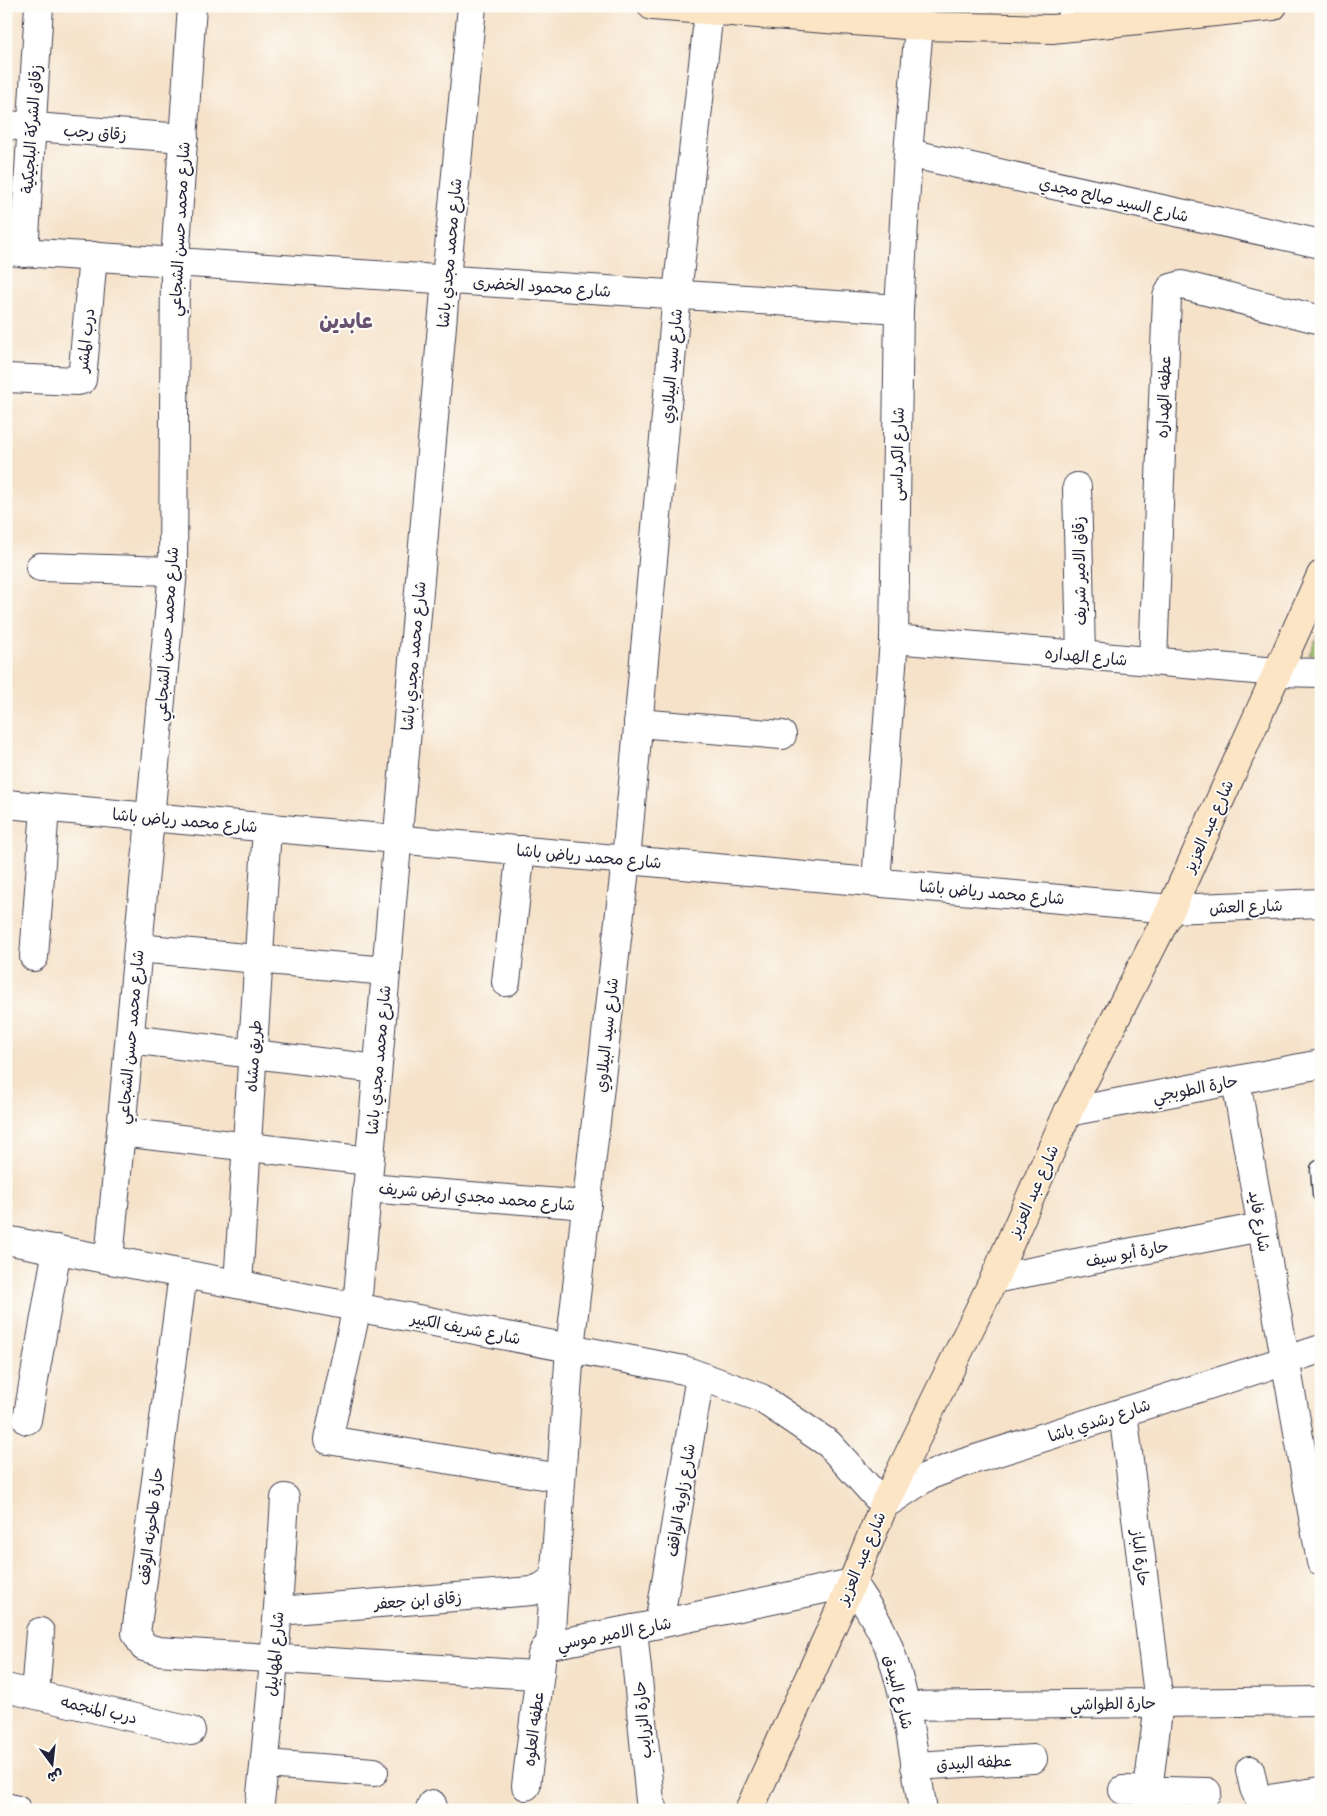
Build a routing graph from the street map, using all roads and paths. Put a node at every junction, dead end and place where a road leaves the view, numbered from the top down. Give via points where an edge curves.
1 (39, 6) edge
2 (192, 6) edge
3 (472, 6) edge
4 (652, 6) edge
5 (1273, 6) edge
6 (709, 11) junction
7 (1066, 17) edge
8 (919, 26) junction
9 (19, 126) edge
10 (184, 138) junction
11 (908, 153) junction
12 (1321, 244) edge
13 (15, 252) edge
14 (93, 256) junction
15 (175, 261) junction
16 (446, 279) junction
17 (677, 294) junction
18 (899, 309) junction
19 (1321, 320) edge
20 (6, 378) edge
21 (1078, 488) dead end
22 (40, 567) dead end
23 (173, 571) junction
24 (1321, 575) edge
25 (894, 640) junction
26 (1081, 655) junction
27 (1153, 661) junction
28 (1278, 672) junction
29 (1321, 674) edge
30 (638, 723) junction
31 (782, 735) dead end
32 (6, 804) edge
33 (45, 808) junction
34 (150, 817) junction
35 (267, 828) junction
36 (397, 839) junction
37 (521, 850) junction
38 (626, 860) junction
39 (876, 882) junction
40 (1321, 903) edge
41 (1171, 909) junction
42 (138, 948) junction
43 (34, 957) dead end
44 (259, 959) junction
45 (386, 970) junction
46 (506, 982) dead end
47 (130, 1038) junction
48 (253, 1054) junction
49 (1321, 1064) edge
50 (377, 1069) junction
51 (1236, 1081) junction
52 (1068, 1112) junction
53 (121, 1132) junction
54 (247, 1147) junction
55 (1320, 1169) dead end
56 (368, 1174) junction
57 (1321, 1194) edge
58 (586, 1205) junction
59 (1261, 1227) junction
60 (6, 1240) edge
61 (57, 1249) junction
62 (109, 1259) junction
63 (182, 1274) junction
64 (994, 1279) junction
65 (238, 1284) junction
66 (357, 1307) junction
67 (570, 1348) junction
68 (1321, 1349) edge
69 (1285, 1361) junction
70 (700, 1376) junction
71 (1123, 1412) junction
72 (27, 1420) dead end
73 (561, 1478) junction
74 (285, 1498) dead end
75 (884, 1505) junction
76 (1321, 1562) edge
77 (554, 1579) junction
78 (852, 1582) junction
79 (278, 1611) junction
80 (646, 1627) junction
81 (40, 1632) dead end
82 (550, 1645) junction
83 (274, 1658) junction
84 (540, 1672) junction
85 (6, 1688) edge
86 (35, 1694) junction
87 (1321, 1701) edge
88 (1159, 1703) junction
89 (905, 1706) junction
90 (191, 1731) dead end
91 (1033, 1759) dead end
92 (265, 1764) junction
93 (915, 1766) junction
94 (1250, 1770) dead end
95 (374, 1772) dead end
96 (526, 1786) dead end
97 (1321, 1791) edge
98 (1207, 1792) dead end
99 (1141, 1797) edge
100 (6, 1807) edge
101 (17, 1810) edge
102 (259, 1810) edge
103 (654, 1810) edge
104 (750, 1810) edge
105 (922, 1810) edge

1 - 9 street, زقاق الشركة البلجيكية
2 - 10 street, شارع محمد حسن الشجاعي
3 - 16 street, شارع محمد مجدي باشا
4 - 6 main road
5 - 7 main road
6 - 8 main road
6 - 17 street, شارع سيد البيلاوي
7 - 8 main road
8 - 11 street, شارع الكرداسى
9 - 10 street, زقاق رجب
9 - 13 street, زقاق الشركة البلجيكية
10 - 15 street, شارع محمد حسن الشجاعي
11 - 12 street, شارع السيد صالح مجدي
11 - 18 street, شارع الكرداسى
13 - 14 street, شارع محمود الخضرى
14 - 15 street, شارع محمود الخضرى
14 - 20 street, درب المشر via 82,380
15 - 16 street, شارع محمود الخضرى
15 - 23 street, شارع محمد حسن الشجاعي
16 - 17 street, شارع محمود الخضرى
16 - 36 street, شارع محمد مجدي باشا
17 - 18 street, شارع محمود الخضرى
17 - 30 street, شارع سيد البيلاوي
18 - 25 street, شارع الكرداسى
19 - 27 street, عطفه الهداره via 1182,285 1171,288 1167,297
21 - 26 street, زقاق الامير شريف
22 - 23 street
23 - 34 street, شارع محمد حسن الشجاعي
24 - 28 main road, شارع عبد العزيز
25 - 26 street, شارع الهداره
25 - 39 street, شارع الكرداسى
26 - 27 street, شارع الهداره
27 - 28 street, شارع الهداره
28 - 29 street, شارع الهداره
28 - 41 main road, شارع عبد العزيز
30 - 31 street
30 - 38 street, شارع سيد البيلاوي
32 - 33 street, شارع محمد رياض باشا
33 - 34 street, شارع محمد رياض باشا
33 - 43 street
34 - 35 street, شارع محمد رياض باشا
34 - 42 street, شارع محمد حسن الشجاعي
35 - 36 street, شارع محمد رياض باشا
35 - 44 street, طريق مشاه
36 - 37 street, شارع محمد رياض باشا
36 - 45 street, شارع محمد مجدي باشا
37 - 38 street, شارع محمد رياض باشا
37 - 46 street
38 - 39 street, شارع محمد رياض باشا
38 - 58 street, شارع سيد البيلاوي
39 - 41 street, شارع محمد رياض باشا
40 - 41 street, شارع العش
41 - 52 main road, شارع عبد العزيز
42 - 44 street
42 - 47 street, شارع محمد حسن الشجاعي
44 - 45 street
44 - 48 street, طريق مشاه
45 - 50 street, شارع محمد مجدي باشا
47 - 48 street
47 - 53 street, شارع محمد حسن الشجاعي
48 - 50 street
48 - 54 street, طريق مشاه
49 - 51 street, حارة الطوبجي
50 - 56 street, شارع محمد مجدي باشا
51 - 52 street, حارة الطوبجي
51 - 59 street, شارع فايد
52 - 64 main road, شارع عبد العزيز
53 - 54 street, شارع محمد مجدي ارض شريف
53 - 62 street, شارع محمد حسن الشجاعي
54 - 56 street, شارع محمد مجدي ارض شريف
54 - 65 street, طريق مشاه
55 - 57 lane
56 - 58 street, شارع محمد مجدي ارض شريف
56 - 66 street, شارع محمد مجدي باشا
58 - 67 street, شارع سيد البيلاوي
59 - 64 street, حارة أبو سيف
59 - 69 street, شارع فايد
60 - 61 street, شارع شريف الكبير
61 - 62 street, شارع شريف الكبير
61 - 72 street
62 - 63 street, شارع شريف الكبير
63 - 65 street, شارع شريف الكبير
63 - 83 street, حارة طاحونه الوقف via 136,1633 144,1647 158,1651
64 - 75 main road, شارع عبد العزيز
65 - 66 street, شارع شريف الكبير
66 - 67 street, شارع شريف الكبير
66 - 73 street via 328,1440
67 - 70 street, شارع شريف الكبير
67 - 73 street
68 - 69 street, شارع رشدي باشا
69 - 71 street, شارع رشدي باشا
69 - 76 street, شارع فايد
70 - 75 street, شارع شريف الكبير via 761,1398 829,1444
70 - 80 street, شارع زاوية الواقف
71 - 75 street, شارع رشدي باشا via 928,1476
71 - 88 street, حارة الباز
73 - 77 street
74 - 79 street, شارع المهابيل
75 - 78 main road, شارع عبد العزيز
77 - 79 street, زقاق ابن جعفر via 532,1591
77 - 82 street
78 - 80 street, شارع الامير موسي
78 - 89 street, شارع البيدق via 887,1644
78 - 104 main road, شارع عبد العزيز
79 - 83 street, شارع المهابيل
80 - 82 street, شارع الامير موسي
80 - 103 street, حارة الزرايب via 650,1801
81 - 86 street
82 - 84 street, شارع الامير موسي via 543,1651
83 - 84 street via 534,1675
83 - 92 street, شارع المهابيل
84 - 96 street, عطفه العلوه
85 - 86 street, درب المنجمه
86 - 90 street, درب المنجمه
87 - 88 street, حارة الطواشي
88 - 89 street, حارة الطواشي
88 - 99 street, حارة الباز
89 - 93 street, شارع البيدق
91 - 93 street, عطفه البيدق
92 - 95 street
92 - 102 street, شارع المهابيل
93 - 105 street, شارع البيدق
94 - 97 street via 1258,1797 1269,1799
98 - 99 street
100 - 101 street

